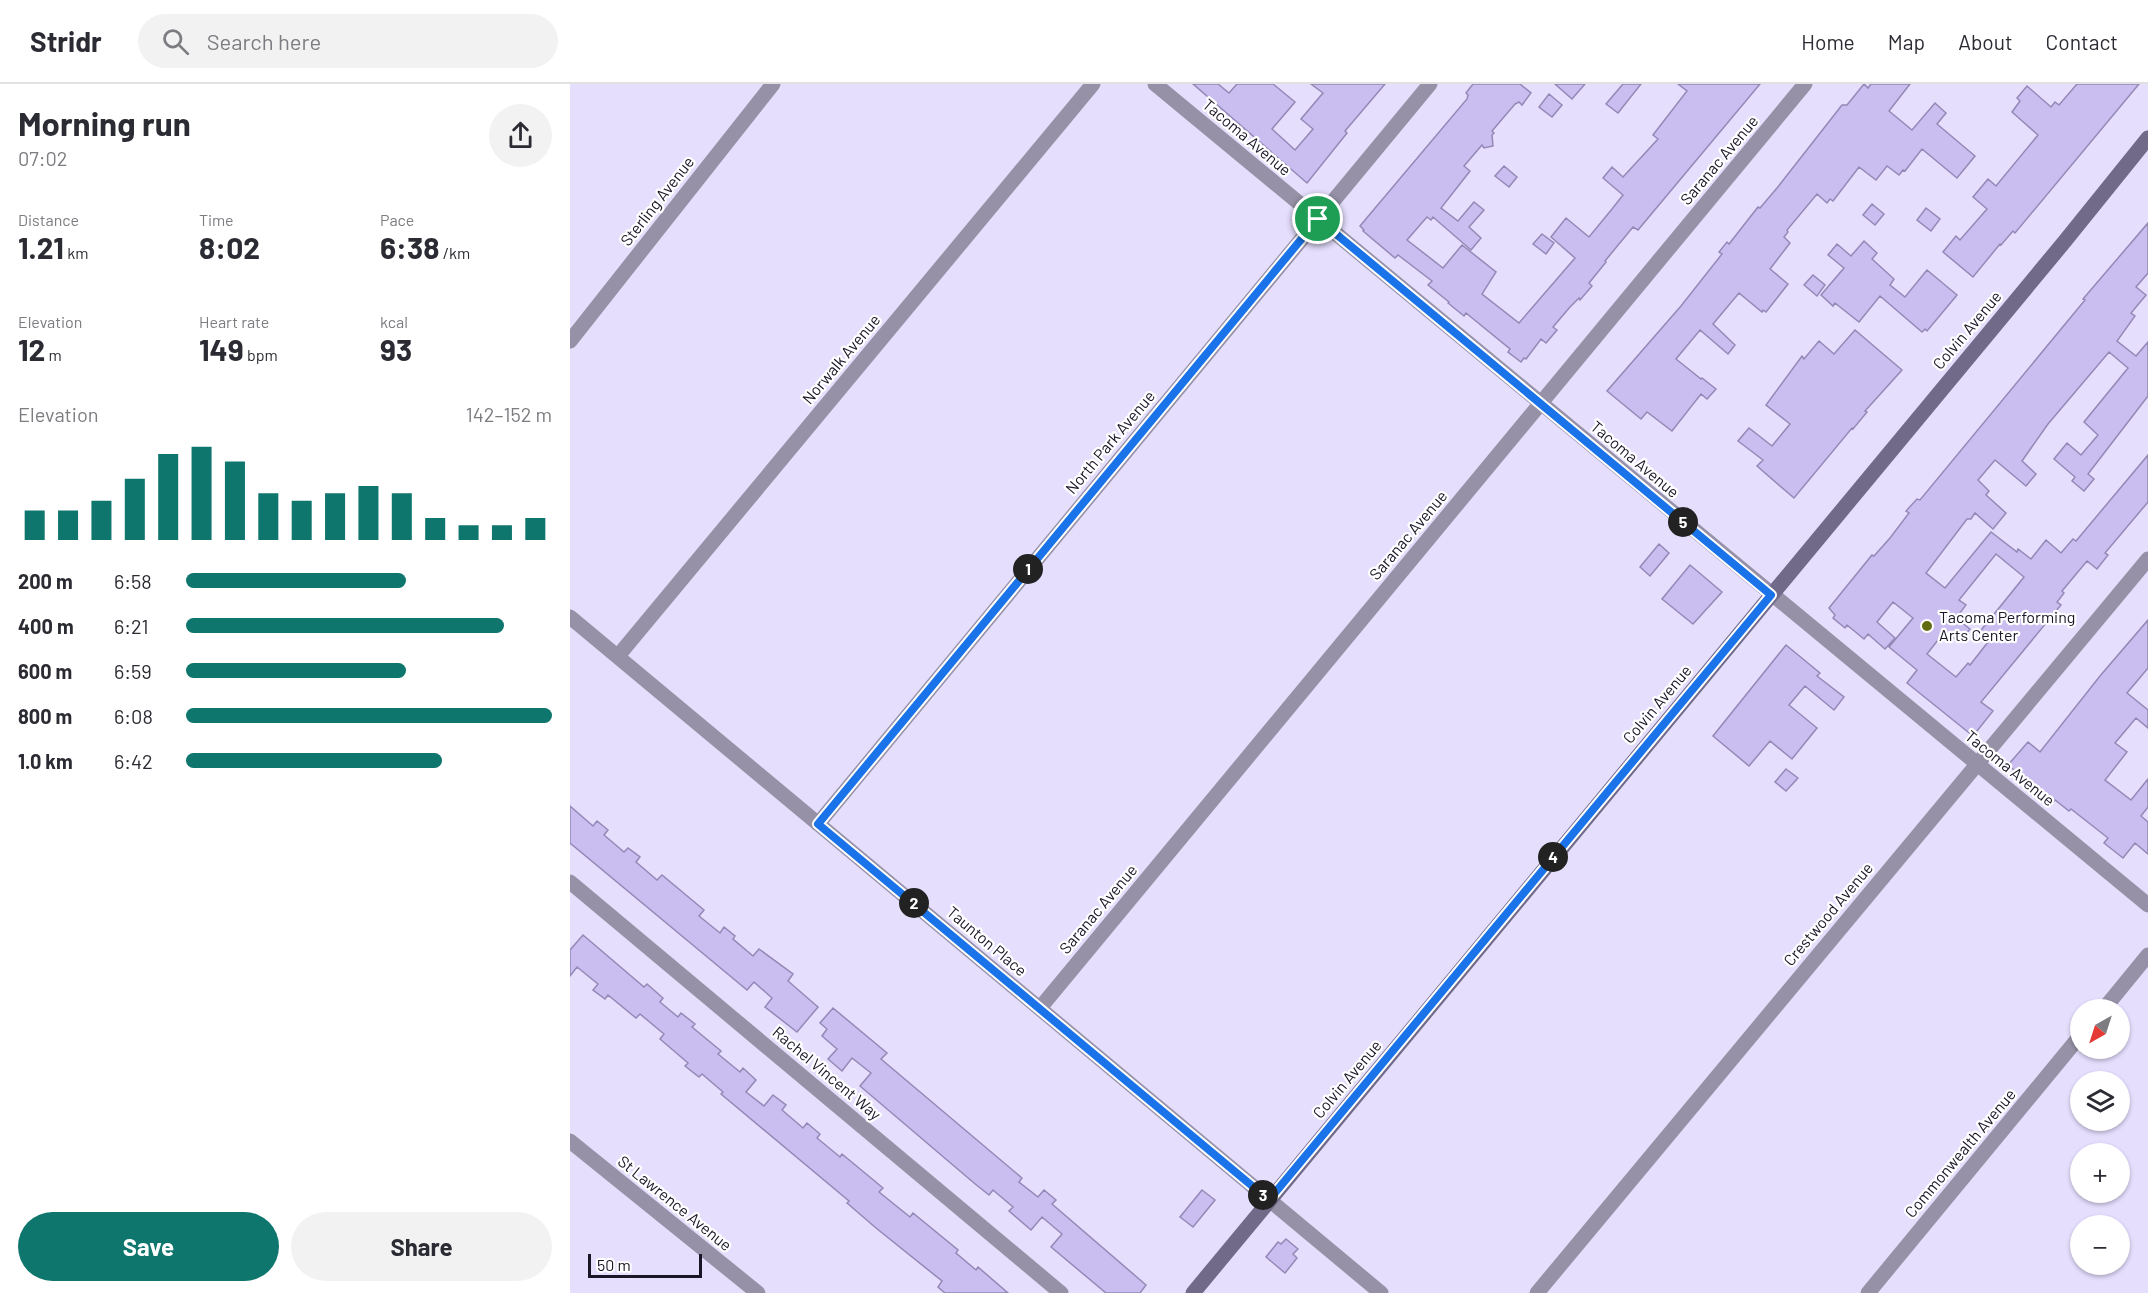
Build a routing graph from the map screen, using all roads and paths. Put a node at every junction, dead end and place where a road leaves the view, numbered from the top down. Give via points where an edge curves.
1 (773, 84) edge
2 (1093, 84) edge
3 (1155, 84) edge
4 (1430, 84) edge
5 (1805, 84) edge
6 (2148, 138) edge
7 (1318, 219) junction
8 (570, 341) edge
9 (1540, 404) junction
10 (2148, 559) edge
11 (1771, 595) junction
12 (570, 616) edge
13 (618, 656) junction
14 (1977, 764) junction
15 (818, 824) junction
16 (570, 882) edge
17 (2148, 905) edge
18 (2148, 955) edge
19 (2112, 999) edge
20 (1040, 1008) junction
21 (2070, 1048) edge
22 (570, 1141) edge
23 (1269, 1200) junction
24 (758, 1293) edge
25 (1061, 1293) edge
26 (1192, 1293) edge
27 (1381, 1293) edge
28 (1537, 1293) edge
29 (1868, 1293) edge

1 - 8 street, Sterling Avenue
2 - 13 street, Norwalk Avenue
3 - 7 street, Tacoma Avenue
4 - 7 street, North Park Avenue
5 - 9 street, Saranac Avenue
6 - 11 street, Colvin Avenue
7 - 9 street, Tacoma Avenue
7 - 15 street, North Park Avenue
9 - 11 street, Tacoma Avenue
9 - 20 street, Saranac Avenue
10 - 14 street, Crestwood Avenue
11 - 14 street, Tacoma Avenue
11 - 23 street, Colvin Avenue
12 - 13 street, Taunton Place
13 - 15 street, Taunton Place
14 - 17 street, Tacoma Avenue
14 - 28 street, Crestwood Avenue
15 - 20 street, Taunton Place
16 - 25 street, Rachel Vincent Way
18 - 19 street
20 - 23 street, Taunton Place
21 - 29 street, Commonwealth Avenue
22 - 24 street, St Lawrence Avenue
23 - 26 street, Colvin Avenue
23 - 27 street, Taunton Place

